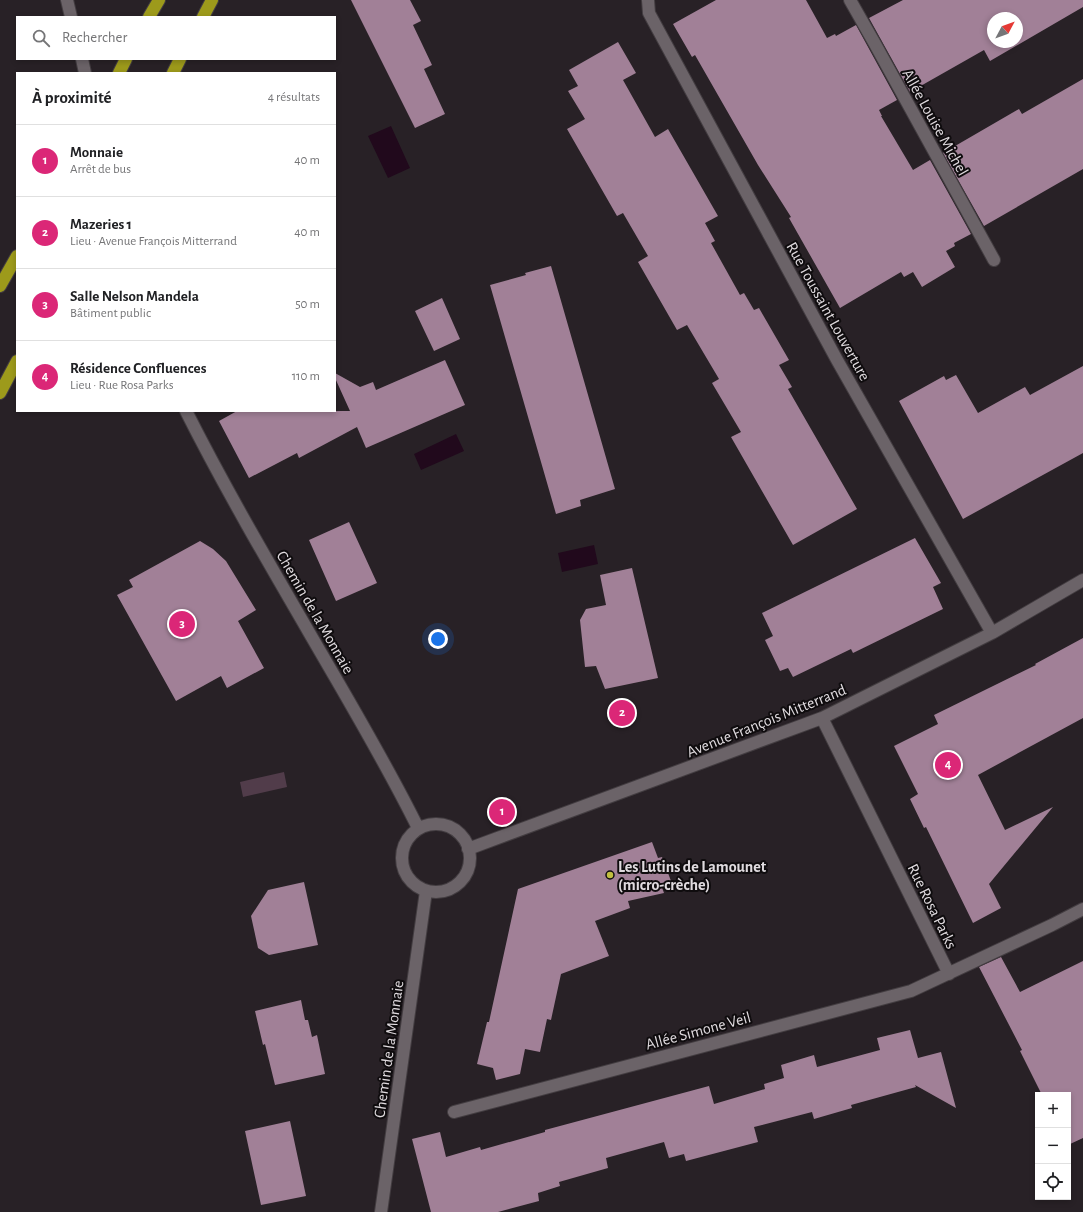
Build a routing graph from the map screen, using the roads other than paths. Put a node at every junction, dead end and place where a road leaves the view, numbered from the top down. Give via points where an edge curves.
1 (67, 0) edge
2 (159, 0) edge
3 (212, 0) edge
4 (648, 0) edge
5 (850, 0) edge
6 (71, 16) edge
7 (150, 16) edge
8 (204, 16) edge
9 (82, 60) edge
10 (126, 60) edge
11 (180, 60) edge
12 (85, 72) edge
13 (120, 72) edge
14 (174, 72) edge
15 (16, 258) edge
16 (994, 260) dead end
17 (0, 286) edge
18 (16, 363) edge
19 (0, 393) edge
20 (187, 412) edge
21 (1083, 580) edge
22 (992, 633) junction
23 (822, 718) junction
24 (418, 828) junction
25 (468, 849) junction
26 (426, 891) junction
27 (1083, 909) edge
28 (949, 974) junction
29 (454, 1112) dead end
30 (381, 1212) edge

1 - 6 street
2 - 7 highway
3 - 8 highway
4 - 22 street, Rue Toussaint Louverture via 649,13 837,360
5 - 16 street, Allée Louise Michel
9 - 12 street
10 - 13 highway
11 - 14 highway
15 - 17 highway
18 - 19 highway
20 - 24 street, Chemin de la Monnaie
21 - 22 street, Avenue François Mitterrand
22 - 23 street, Avenue François Mitterrand
23 - 25 street, Avenue François Mitterrand
23 - 28 street, Rue Rosa Parks
24 - 25 street via 428,824 448,826 464,839
24 - 26 street via 406,840 401,856 408,878
25 - 26 street via 468,869 456,885 447,890
26 - 30 street, Chemin de la Monnaie
27 - 28 street, Rue Rosa Parks
28 - 29 street, Allée Simone Veil via 911,991

